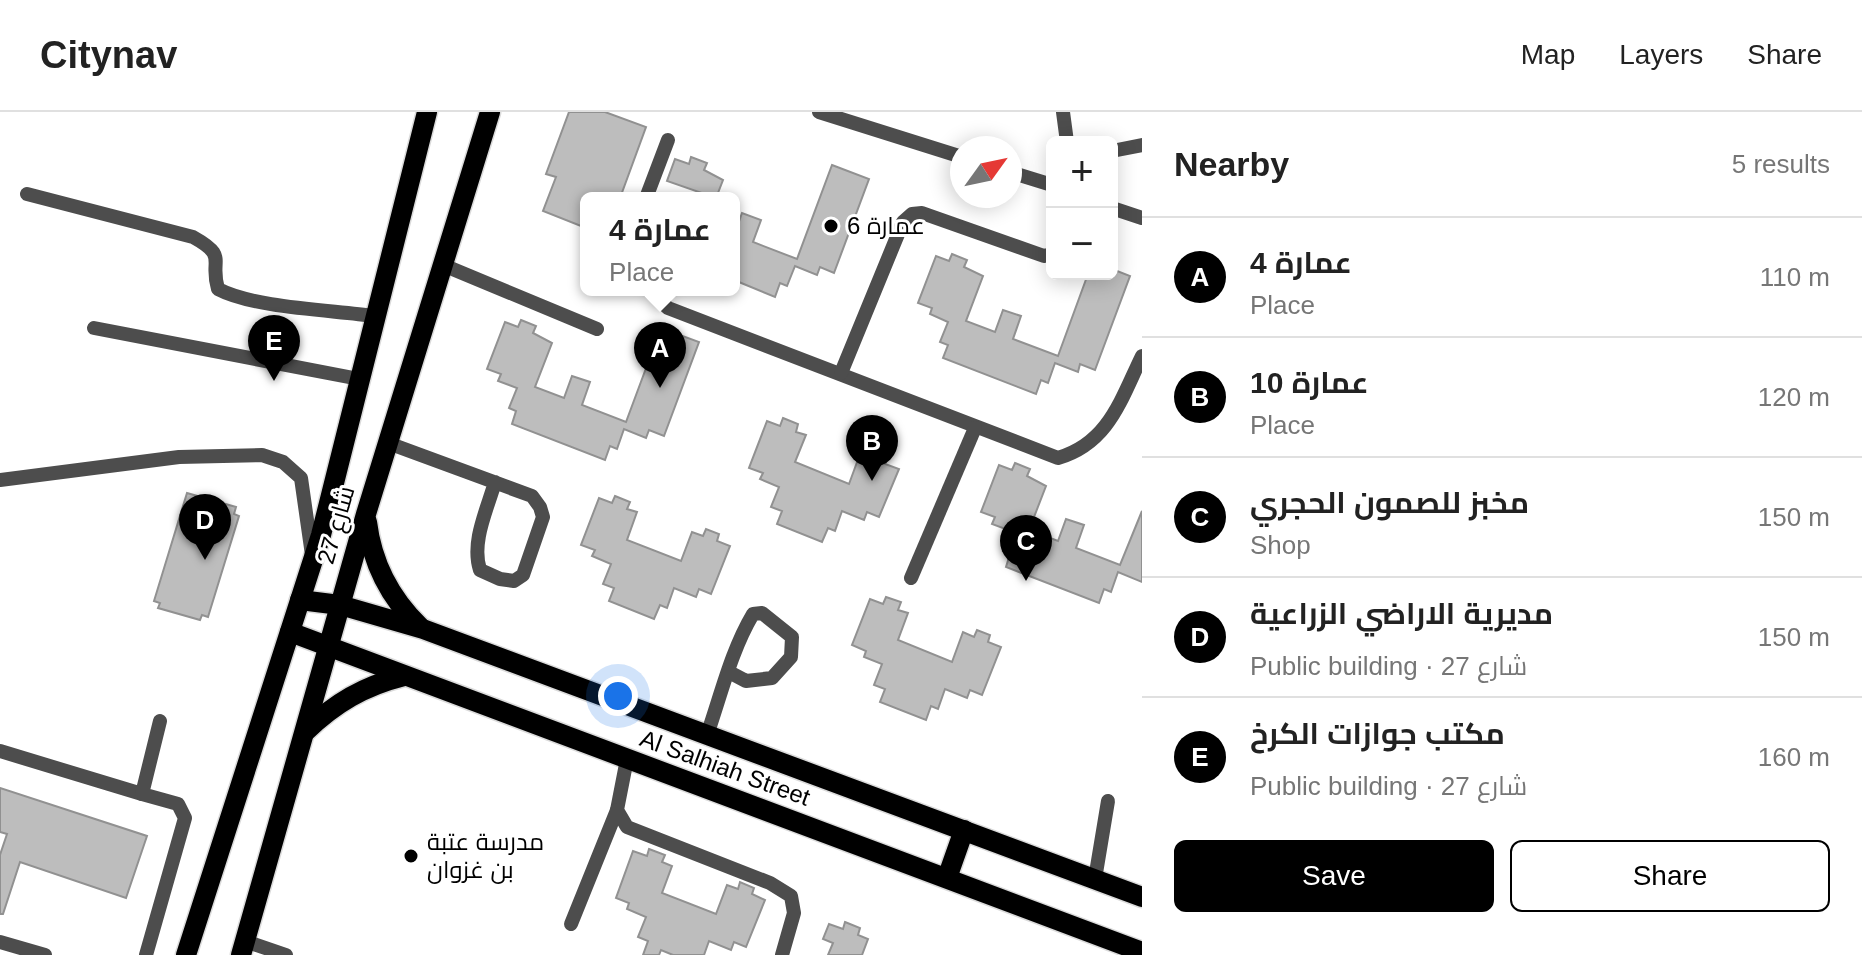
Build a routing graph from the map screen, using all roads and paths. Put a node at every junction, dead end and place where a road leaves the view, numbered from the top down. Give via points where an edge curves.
1 (427, 112) edge
2 (490, 112) edge
3 (819, 112) edge
4 (1063, 112) edge
5 (1066, 136) edge
6 (668, 140) dead end
7 (1142, 145) edge
8 (1118, 150) edge
9 (950, 153) edge
10 (1022, 176) edge
11 (1046, 183) edge
12 (648, 192) edge
13 (27, 194) dead end
14 (1118, 210) edge
15 (1142, 218) edge
16 (1046, 256) edge
17 (443, 265) junction
18 (655, 296) edge
19 (374, 316) junction
20 (94, 328) dead end
21 (597, 329) dead end
22 (1142, 356) edge
23 (841, 373) junction
24 (359, 379) junction
25 (975, 428) junction
26 (388, 443) junction
27 (0, 480) edge
28 (495, 482) junction
29 (366, 514) junction
30 (313, 561) junction
31 (911, 578) dead end
32 (300, 600) junction
33 (340, 605) junction
34 (423, 629) junction
35 (290, 632) junction
36 (329, 647) junction
37 (729, 672) junction
38 (404, 676) junction
39 (160, 721) dead end
40 (306, 731) junction
41 (707, 735) junction
42 (0, 751) edge
43 (627, 759) junction
44 (142, 794) junction
45 (1108, 801) dead end
46 (617, 810) junction
47 (964, 830) junction
48 (947, 878) junction
49 (1095, 879) junction
50 (1142, 897) edge
51 (571, 924) dead end
52 (0, 942) edge
53 (243, 948) edge
54 (1142, 952) edge
55 (45, 955) edge
56 (146, 955) edge
57 (186, 955) edge
58 (286, 955) edge
59 (782, 955) edge

1 - 19 main road, شارع 27
2 - 17 main road, شارع 27
3 - 9 street
4 - 5 street
6 - 12 street
7 - 8 street
10 - 11 street
13 - 19 street via 193,237 214,251 218,289 228,294
14 - 15 street
16 - 23 street via 912,214 903,222
17 - 21 street
17 - 26 main road, شارع 27
18 - 23 street via 668,308
19 - 24 main road, شارع 27
20 - 24 street
22 - 25 street via 1110,422 1071,455 1058,458
23 - 25 street
24 - 30 main road, شارع 27
25 - 31 street
26 - 28 street
26 - 29 main road, شارع 27
27 - 30 street via 179,457 262,455 283,462 301,478
28 - 28 street via 532,496 543,517 523,575 514,581 480,570 477,558
29 - 33 main road, شارع 27
29 - 34 main road via 382,577
30 - 32 main road, شارع 27
32 - 33 main road, Al Salhiah Street
32 - 35 main road, شارع 27
33 - 34 main road, Al Salhiah Street
33 - 36 main road, شارع 27
34 - 41 main road, Al Salhiah Street
35 - 36 main road, Al Salhiah Street
35 - 57 main road, شارع 27
36 - 38 main road, Al Salhiah Street
36 - 40 main road, شارع 27
37 - 37 street via 753,614 773,619 792,637 791,657 772,678 746,681
37 - 41 street
38 - 40 main road via 349,696
38 - 43 main road, Al Salhiah Street
39 - 44 street
40 - 53 main road, شارع 27
41 - 47 main road, Al Salhiah Street
42 - 44 street
43 - 46 street
43 - 48 main road, Al Salhiah Street
44 - 56 street via 178,804 185,818
45 - 49 street
46 - 51 street
46 - 59 street via 627,827 786,891 794,913
47 - 48 main road
47 - 49 main road, Al Salhiah Street
48 - 54 main road, Al Salhiah Street
49 - 50 main road, Al Salhiah Street
52 - 55 street
53 - 58 street

